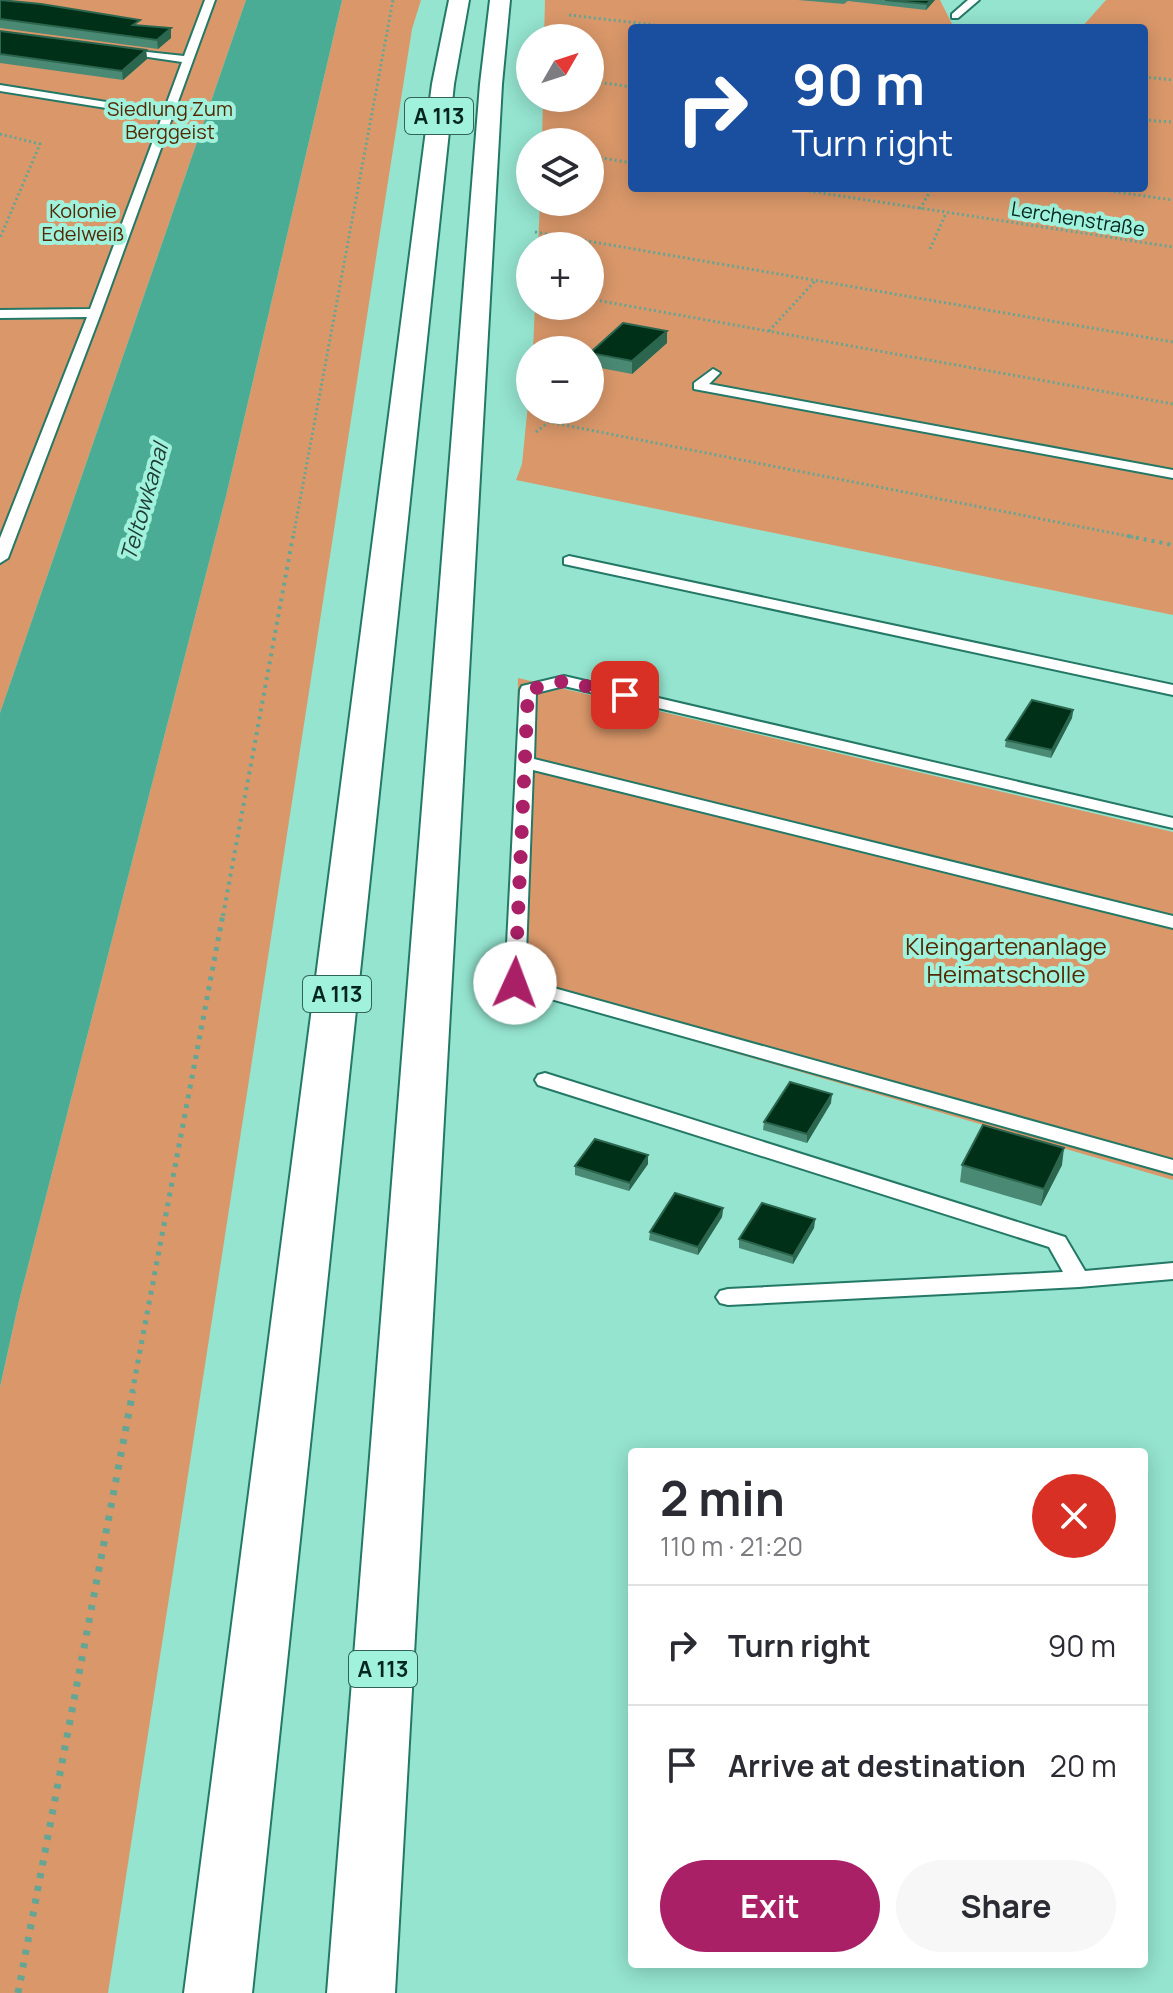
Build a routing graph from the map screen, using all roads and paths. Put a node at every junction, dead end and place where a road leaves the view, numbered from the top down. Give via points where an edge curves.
1 (210, 0) edge
2 (393, 0) edge
3 (500, 0) edge
4 (974, 0) edge
5 (458, 4) edge
6 (569, 15) dead end
7 (955, 16) dead end
8 (646, 24) edge
9 (111, 51) edge
10 (187, 59) junction
11 (1148, 77) edge
12 (1173, 80) edge
13 (604, 83) edge
14 (628, 86) edge
15 (0, 88) edge
16 (169, 111) junction
17 (1148, 120) edge
18 (1173, 122) edge
19 (0, 134) edge
20 (604, 158) edge
21 (628, 162) edge
22 (814, 192) edge
23 (930, 192) edge
24 (1117, 192) edge
25 (1173, 200) edge
26 (920, 209) junction
27 (946, 213) junction
28 (0, 238) edge
29 (604, 244) edge
30 (1173, 247) edge
31 (930, 249) dead end
32 (815, 280) junction
33 (604, 302) edge
34 (95, 313) junction
35 (0, 314) edge
36 (769, 331) junction
37 (1173, 342) edge
38 (713, 373) dead end
39 (1173, 404) edge
40 (536, 432) dead end
41 (1173, 474) edge
42 (1173, 545) edge
43 (0, 558) edge
44 (569, 561) dead end
45 (1173, 690) edge
46 (524, 762) junction
47 (1173, 823) edge
48 (1173, 922) edge
49 (545, 1080) dead end
50 (1173, 1167) edge
51 (1173, 1271) edge
52 (1079, 1279) junction
53 (728, 1297) dead end
54 (18, 1993) edge
55 (218, 1993) edge
56 (361, 1993) edge

1 - 10 lane
2 - 54 path
3 - 56 highway, A 113
4 - 7 lane
5 - 55 highway, A 113 via 443,84
6 - 8 path
9 - 10 lane
10 - 16 lane
11 - 12 path
13 - 14 path
15 - 16 lane
16 - 34 lane
17 - 18 path
19 - 28 path via 40,144
20 - 21 path
22 - 26 path, Lerchenstraße
23 - 26 path
24 - 25 path
26 - 27 path, Lerchenstraße
27 - 30 path, Lerchenstraße
27 - 31 path
29 - 32 path
32 - 36 path
32 - 37 path
33 - 36 path
34 - 35 lane
34 - 43 lane
36 - 39 path
38 - 41 lane via 699,386
40 - 42 path via 549,422
44 - 45 lane
46 - 47 lane via 528,690 564,681
46 - 48 lane
46 - 50 lane via 515,983
49 - 52 lane via 1057,1242
51 - 52 lane
52 - 53 lane

